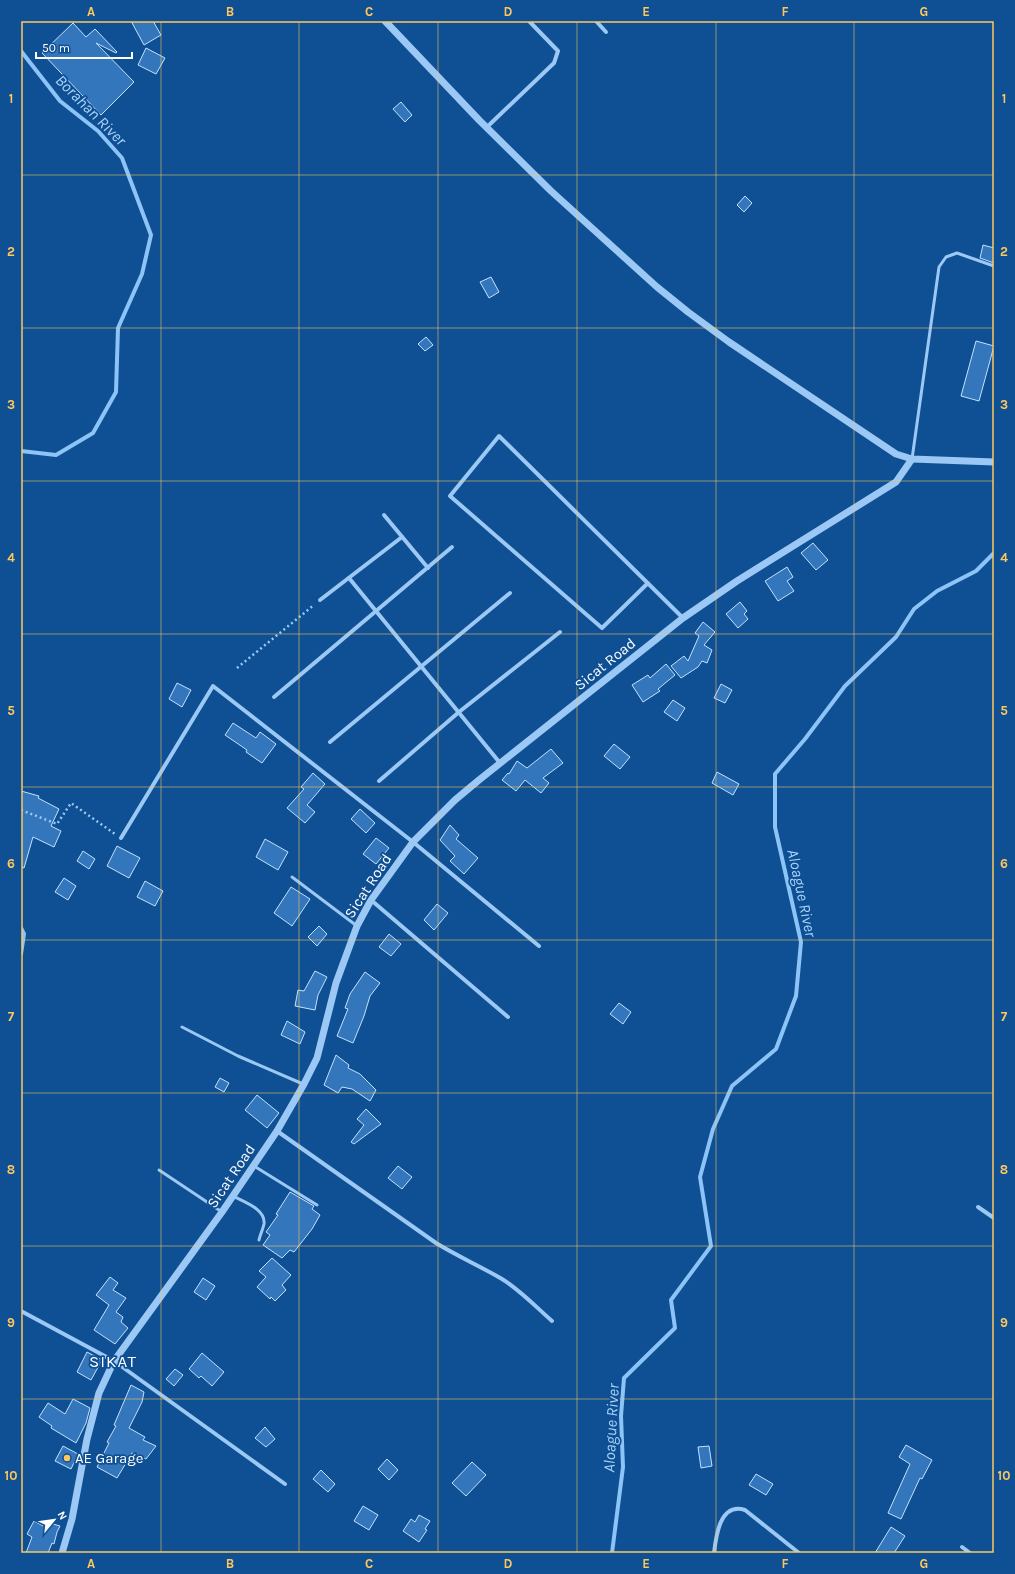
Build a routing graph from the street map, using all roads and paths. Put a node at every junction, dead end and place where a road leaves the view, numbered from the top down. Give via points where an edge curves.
1 (384, 21) edge
2 (529, 21) edge
3 (596, 21) edge
4 (606, 32) dead end
5 (486, 127) junction
6 (994, 266) edge
7 (912, 459) junction
8 (994, 462) edge
9 (384, 516) dead end
10 (402, 537) junction
11 (452, 547) dead end
12 (428, 568) junction
13 (349, 578) junction
14 (648, 583) junction
15 (510, 593) dead end
16 (320, 600) joint
17 (376, 611) junction
18 (683, 618) junction
19 (560, 632) dead end
20 (421, 666) junction
21 (237, 668) dead end
22 (274, 698) dead end
23 (458, 712) junction
24 (330, 742) dead end
25 (500, 763) junction
26 (379, 781) dead end
27 (21, 810) edge
28 (121, 838) joint
29 (413, 842) junction
30 (292, 877) dead end
31 (371, 900) junction
32 (357, 926) junction
33 (539, 946) dead end
34 (508, 1017) dead end
35 (182, 1027) dead end
36 (304, 1084) junction
37 (277, 1131) junction
38 (254, 1166) junction
39 (159, 1170) dead end
40 (233, 1196) junction
41 (317, 1205) dead end
42 (978, 1207) dead end
43 (222, 1212) junction
44 (994, 1218) edge
45 (259, 1240) dead end
46 (21, 1311) edge
47 (552, 1321) dead end
48 (114, 1361) junction
49 (285, 1484) dead end
50 (962, 1547) dead end
51 (62, 1553) edge
52 (714, 1553) edge
53 (799, 1553) edge
54 (970, 1553) edge

1 - 5 street
2 - 5 street via 558,51 554,63
3 - 4 street
5 - 7 street via 551,191 688,312 896,454
6 - 7 lane via 957,253 946,257 939,267
7 - 8 street
7 - 18 street, Sicat Road via 896,482 736,581
9 - 10 street
10 - 12 street
10 - 13 street
11 - 12 street
12 - 17 street
13 - 16 street
13 - 17 street
14 - 14 street via 499,436 450,496 602,628
14 - 18 street
15 - 20 street
16 - 21 path
17 - 20 street
17 - 22 street
18 - 25 street, Sicat Road
19 - 23 street
20 - 23 street
20 - 24 street
23 - 25 street
23 - 26 street
25 - 29 street, Sicat Road via 455,800
27 - 28 path via 57,824 71,803
28 - 29 street via 213,686
29 - 31 street, Sicat Road
29 - 33 street
30 - 32 lane
31 - 32 street, Sicat Road
31 - 34 street
32 - 36 street, Sicat Road via 336,983 317,1058
35 - 36 lane via 238,1056
36 - 37 street, Sicat Road
37 - 38 street, Sicat Road
37 - 47 street via 436,1243 503,1280
38 - 40 street, Sicat Road
38 - 41 lane
39 - 43 lane
40 - 43 street, Sicat Road
40 - 45 lane via 259,1210 263,1216 264,1224
42 - 44 street
43 - 48 street, Sicat Road
46 - 48 street
48 - 49 street
48 - 51 street, Sicat Road via 99,1393 87,1439 72,1519
50 - 54 street
52 - 53 street via 717,1530 727,1514 735,1509 745,1510

